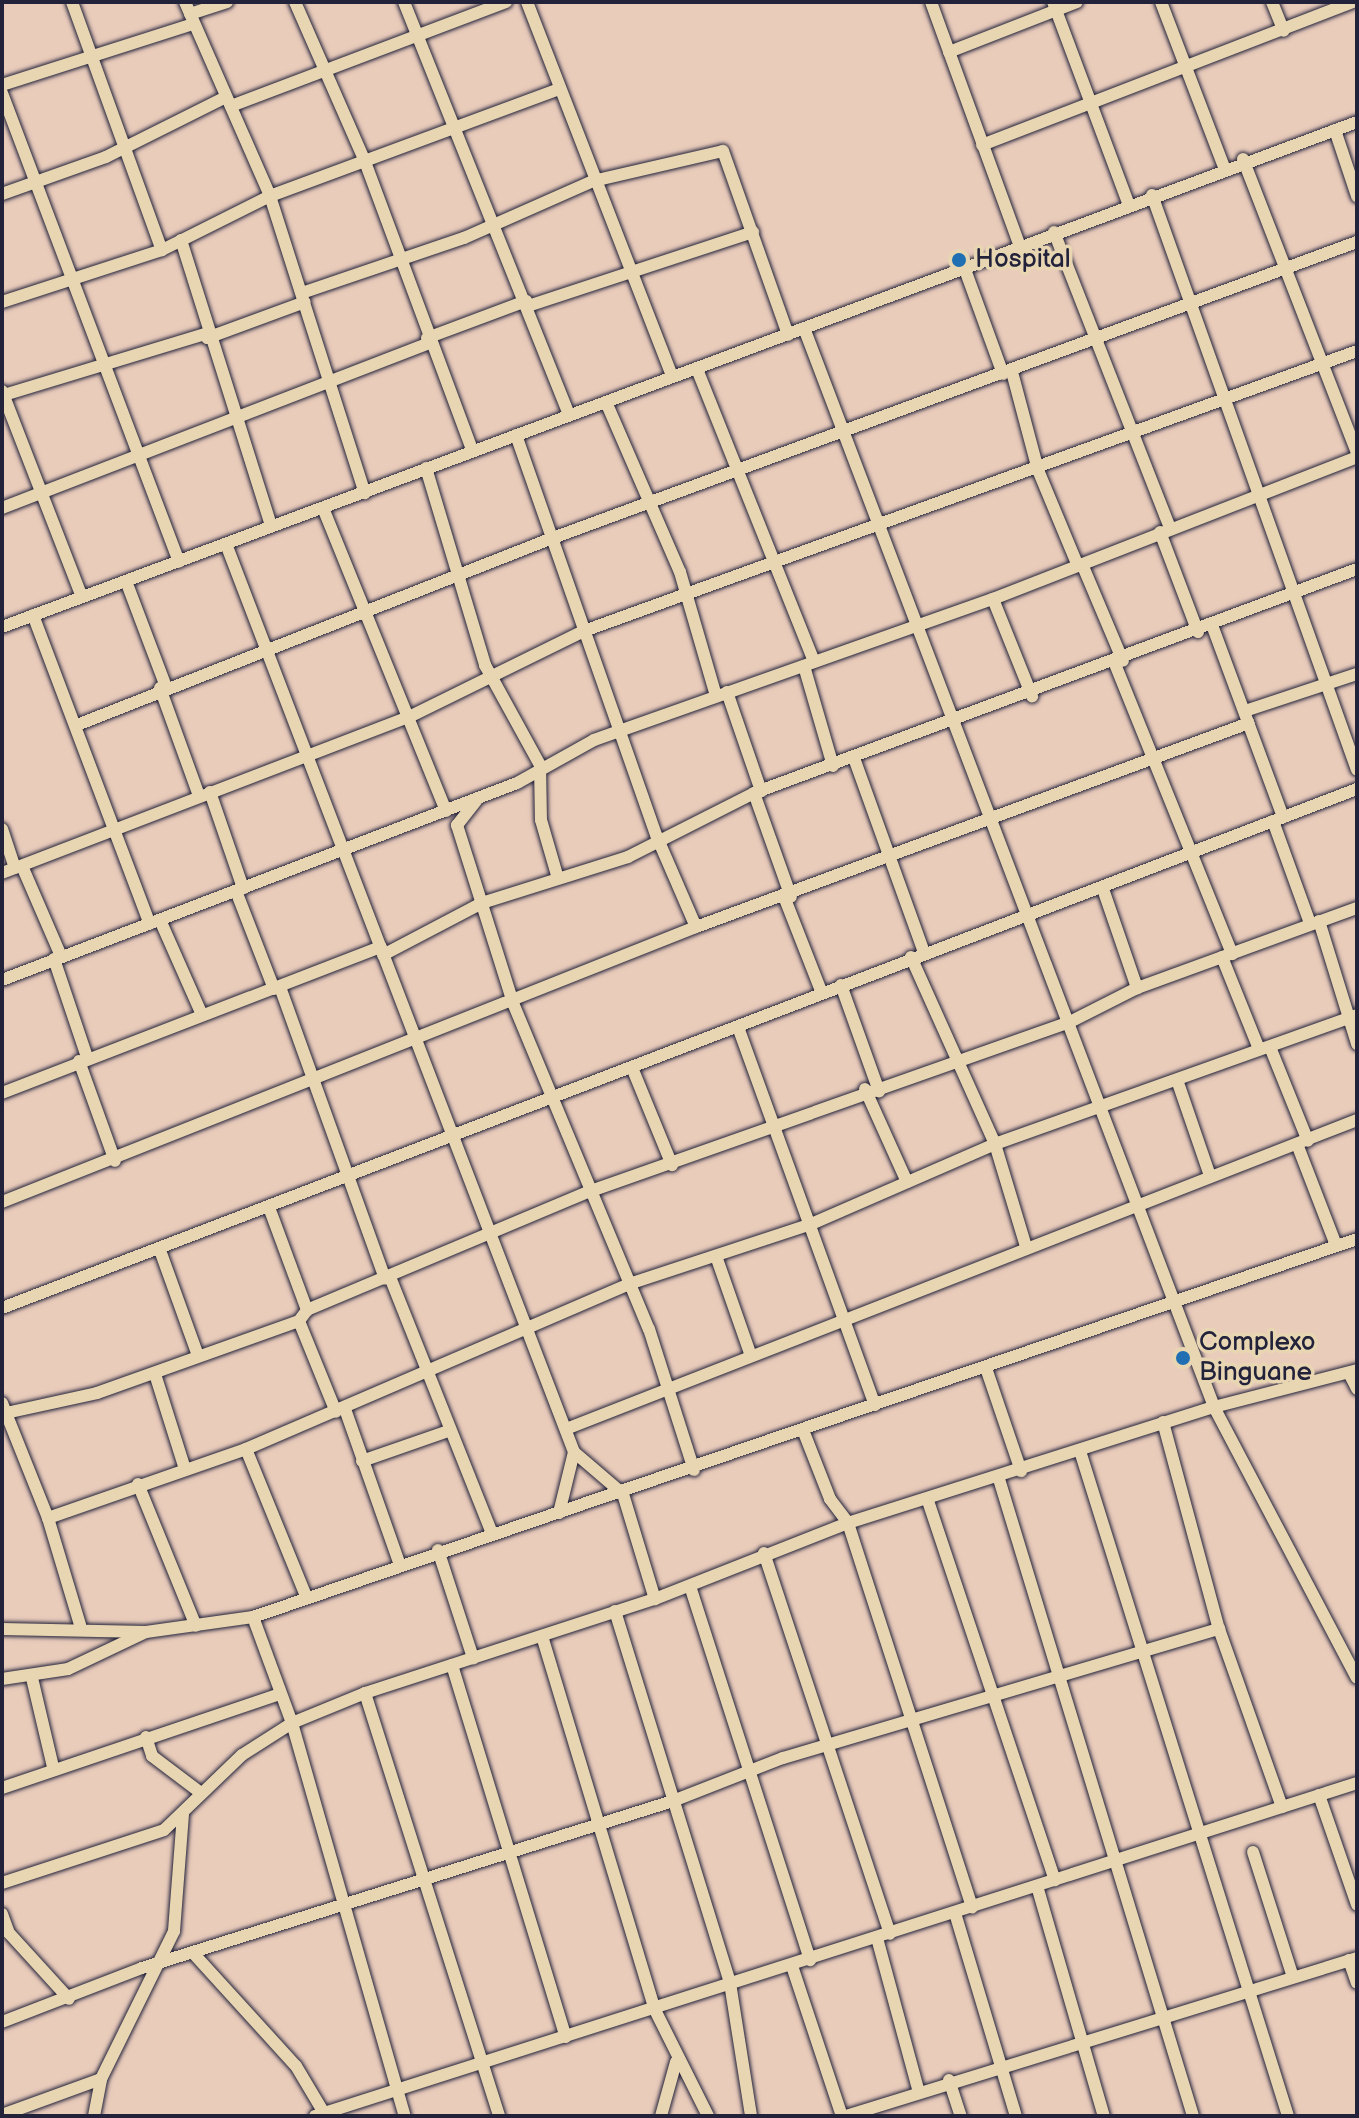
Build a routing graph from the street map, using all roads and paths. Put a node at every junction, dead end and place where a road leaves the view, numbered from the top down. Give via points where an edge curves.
1 (72, 2) edge
2 (227, 2) edge
3 (295, 2) edge
4 (404, 2) edge
5 (506, 2) edge
6 (527, 2) edge
7 (931, 2) edge
8 (1077, 2) edge
9 (1161, 2) edge
10 (1272, 2) edge
11 (1353, 2) edge
12 (1055, 7) edge
13 (189, 13) edge
14 (1284, 31) junction
15 (416, 32) junction
16 (949, 52) junction
17 (94, 57) junction
18 (1189, 65) junction
19 (324, 67) junction
20 (2, 85) edge
21 (559, 89) junction
22 (2, 93) edge
23 (228, 102) junction
24 (1091, 102) junction
25 (1357, 122) edge
26 (454, 126) junction
27 (1335, 130) junction
28 (982, 145) junction
29 (129, 146) junction
30 (364, 159) junction
31 (1243, 159) junction
32 (1224, 167) junction
33 (593, 181) junction
34 (36, 182) junction
35 (2, 194) edge
36 (1152, 195) junction
37 (270, 196) junction
38 (1357, 196) edge
39 (1128, 203) junction
40 (495, 222) junction
41 (753, 232) junction
42 (1054, 232) junction
43 (181, 240) junction
44 (1357, 242) edge
45 (1019, 244) junction
46 (162, 250) junction
47 (397, 259) junction
48 (963, 264) junction
49 (1282, 267) junction
50 (629, 271) junction
51 (71, 282) junction
52 (304, 298) junction
53 (2, 302) edge
54 (527, 304) junction
55 (1186, 306) junction
56 (804, 328) junction
57 (788, 335) junction
58 (206, 336) junction
59 (1094, 340) junction
60 (428, 341) junction
61 (1357, 351) edge
62 (1322, 363) junction
63 (106, 364) junction
64 (697, 369) junction
65 (1008, 373) junction
66 (672, 376) junction
67 (332, 383) junction
68 (5, 401) edge
69 (606, 402) junction
70 (1224, 403) junction
71 (569, 415) junction
72 (234, 418) junction
73 (845, 430) junction
74 (516, 435) junction
75 (1133, 438) junction
76 (472, 450) junction
77 (1357, 455) edge
78 (142, 459) junction
79 (426, 468) junction
80 (1038, 470) junction
81 (735, 471) junction
82 (42, 492) junction
83 (1263, 492) junction
84 (365, 493) junction
85 (645, 503) junction
86 (2, 508) edge
87 (323, 508) junction
88 (271, 525) junction
89 (883, 527) junction
90 (1165, 530) junction
91 (550, 539) junction
92 (226, 544) junction
93 (179, 562) junction
94 (777, 564) junction
95 (1080, 565) junction
96 (1357, 569) edge
97 (460, 573) junction
98 (126, 581) junction
99 (1290, 593) junction
100 (81, 595) junction
101 (686, 599) junction
102 (993, 599) junction
103 (363, 611) junction
104 (33, 615) junction
105 (917, 623) junction
106 (1212, 625) junction
107 (2, 627) edge
108 (584, 631) junction
109 (1198, 632) junction
110 (264, 648) junction
111 (1119, 663) junction
112 (809, 664) junction
113 (1357, 674) edge
114 (490, 675) junction
115 (1323, 685) junction
116 (163, 688) junction
117 (722, 694) junction
118 (1032, 696) junction
119 (409, 717) junction
120 (1247, 717) junction
121 (955, 722) junction
122 (77, 725) junction
123 (623, 731) junction
124 (307, 756) junction
125 (854, 758) junction
126 (1150, 761) junction
127 (540, 765) junction
128 (833, 766) junction
129 (1357, 770) edge
130 (1357, 789) edge
131 (758, 792) junction
132 (205, 794) junction
133 (478, 799) junction
134 (446, 811) junction
135 (992, 817) junction
136 (1278, 819) junction
137 (117, 828) junction
138 (2, 829) edge
139 (657, 837) junction
140 (347, 847) junction
141 (1190, 856) junction
142 (884, 858) junction
143 (19, 867) junction
144 (2, 873) edge
145 (557, 875) junction
146 (239, 889) junction
147 (1103, 889) junction
148 (788, 898) junction
149 (482, 903) junction
150 (1357, 908) edge
151 (1028, 918) junction
152 (155, 922) junction
153 (1314, 922) junction
154 (696, 927) junction
155 (382, 951) junction
156 (917, 954) junction
157 (1227, 955) junction
158 (58, 957) junction
159 (2, 980) edge
160 (841, 985) junction
161 (277, 988) junction
162 (1137, 988) junction
163 (821, 991) junction
164 (513, 1003) junction
165 (202, 1015) junction
166 (1354, 1016) edge
167 (1070, 1022) junction
168 (738, 1027) junction
169 (414, 1044) junction
170 (1357, 1044) edge
171 (1264, 1048) junction
172 (83, 1059) junction
173 (959, 1060) junction
174 (633, 1070) junction
175 (316, 1079) junction
176 (1177, 1080) junction
177 (865, 1089) junction
178 (879, 1091) junction
179 (2, 1093) edge
180 (551, 1099) junction
181 (1100, 1107) junction
182 (1357, 1120) edge
183 (774, 1127) junction
184 (449, 1139) junction
185 (1302, 1142) junction
186 (995, 1144) junction
187 (115, 1161) junction
188 (672, 1165) junction
189 (1210, 1176) junction
190 (352, 1179) junction
191 (907, 1182) junction
192 (588, 1192) junction
193 (2, 1202) edge
194 (1135, 1202) junction
195 (270, 1210) junction
196 (811, 1224) junction
197 (489, 1236) junction
198 (1357, 1239) edge
199 (1336, 1245) junction
200 (1026, 1247) junction
201 (161, 1253) junction
202 (716, 1256) junction
203 (387, 1278) junction
204 (629, 1284) junction
205 (1173, 1302) junction
206 (2, 1308) edge
207 (845, 1314) junction
208 (303, 1316) junction
209 (525, 1328) junction
210 (750, 1353) junction
211 (198, 1356) junction
212 (986, 1368) junction
213 (1353, 1371) edge
214 (155, 1374) junction
215 (425, 1375) junction
216 (670, 1385) junction
217 (1357, 1389) edge
218 (875, 1405) junction
219 (1214, 1407) junction
220 (4, 1408) edge
221 (341, 1410) junction
222 (1163, 1422) junction
223 (566, 1429) junction
224 (803, 1430) junction
225 (448, 1431) junction
226 (246, 1449) junction
227 (1080, 1451) junction
228 (574, 1452) junction
229 (362, 1461) junction
230 (185, 1469) junction
231 (694, 1470) junction
232 (1021, 1471) junction
233 (999, 1479) junction
234 (138, 1484) junction
235 (623, 1494) junction
236 (928, 1501) junction
237 (559, 1513) junction
238 (48, 1518) junction
239 (848, 1523) junction
240 (491, 1531) junction
241 (438, 1550) junction
242 (764, 1553) junction
243 (400, 1565) junction
244 (690, 1586) junction
245 (306, 1596) junction
246 (655, 1599) junction
247 (615, 1611) junction
248 (253, 1617) junction
249 (80, 1625) junction
250 (196, 1626) junction
251 (2, 1629) edge
252 (1219, 1629) junction
253 (146, 1632) junction
254 (542, 1636) junction
255 (1139, 1649) junction
256 (473, 1658) junction
257 (452, 1665) junction
258 (1059, 1675) junction
259 (32, 1678) junction
260 (1357, 1678) edge
261 (2, 1679) edge
262 (365, 1693) junction
263 (280, 1694) junction
264 (988, 1698) junction
265 (910, 1721) junction
266 (292, 1723) junction
267 (146, 1737) junction
268 (828, 1744) junction
269 (53, 1767) junction
270 (753, 1774) junction
271 (1357, 1783) edge
272 (2, 1788) edge
273 (201, 1793) junction
274 (1319, 1795) junction
275 (673, 1801) junction
276 (1282, 1807) junction
277 (183, 1813) junction
278 (595, 1826) junction
279 (1200, 1834) junction
280 (1253, 1852) dead end
281 (507, 1853) junction
282 (1120, 1859) junction
283 (426, 1880) junction
284 (1055, 1880) junction
285 (2, 1883) edge
286 (1037, 1886) junction
287 (345, 1905) junction
288 (1357, 1905) edge
289 (972, 1907) junction
290 (955, 1913) junction
291 (2, 1914) edge
292 (884, 1936) junction
293 (194, 1954) junction
294 (1353, 1959) edge
295 (810, 1960) junction
296 (164, 1964) junction
297 (792, 1966) junction
298 (1293, 1977) junction
299 (730, 1983) junction
300 (1357, 1983) edge
301 (1252, 1990) junction
302 (69, 1999) junction
303 (654, 2008) junction
304 (1166, 2016) junction
305 (2, 2022) edge
306 (566, 2037) junction
307 (1080, 2041) junction
308 (483, 2062) junction
309 (676, 2062) junction
310 (999, 2065) junction
311 (101, 2079) junction
312 (949, 2080) junction
313 (396, 2086) junction
314 (918, 2089) junction
315 (873, 2110) edge
316 (319, 2114) edge
317 (2, 2115) edge
318 (94, 2116) edge
319 (405, 2116) edge
320 (499, 2116) edge
321 (661, 2116) edge
322 (708, 2116) edge
323 (751, 2116) edge
324 (844, 2116) edge
325 (961, 2116) edge
326 (1016, 2116) edge
327 (1104, 2116) edge
328 (1193, 2116) edge
329 (1288, 2116) edge

1 - 17 street
2 - 13 street
3 - 19 street
4 - 15 street
5 - 15 street
6 - 21 street
7 - 16 street
8 - 12 street
9 - 18 street
10 - 14 street
11 - 14 street
12 - 16 street
12 - 24 street
13 - 17 street
13 - 23 street
14 - 18 street
15 - 19 street
15 - 26 street
16 - 28 street
17 - 20 street
17 - 29 street
18 - 24 street
18 - 32 street
19 - 23 street
19 - 30 street
21 - 26 street
21 - 33 street
22 - 34 street
23 - 29 street
23 - 37 street
24 - 28 street
24 - 39 street
25 - 27 street
26 - 30 street
26 - 40 street
27 - 31 street
27 - 38 street
28 - 45 street
29 - 34 street
29 - 46 street
30 - 37 street
30 - 47 street
31 - 32 street
31 - 49 street
32 - 36 street
33 - 40 street
33 - 41 street via 723,151
33 - 50 street
34 - 35 street
34 - 51 street
36 - 39 street
36 - 55 street
37 - 43 street
37 - 52 street
39 - 42 street
40 - 47 street
40 - 54 street
41 - 50 street
41 - 57 street
42 - 45 street
42 - 59 street
43 - 46 street
43 - 58 street
44 - 49 street
45 - 48 street
46 - 51 street
47 - 52 street
47 - 60 street
48 - 56 street
48 - 65 street
49 - 55 street
49 - 62 street
50 - 54 street
50 - 66 street
51 - 53 street
51 - 63 street
52 - 58 street
52 - 67 street
54 - 60 street
54 - 71 street
55 - 59 street
55 - 70 street
56 - 57 street
56 - 73 street
57 - 64 street
58 - 63 street
58 - 72 street
59 - 65 street
59 - 75 street
60 - 67 street
60 - 76 street
61 - 62 street
62 - 70 street
62 - 77 street
63 - 68 street
63 - 78 street
64 - 66 street
64 - 81 street
65 - 73 street
65 - 80 street
66 - 69 street
67 - 72 street
67 - 84 street
68 - 82 street
69 - 71 street
69 - 85 street
70 - 75 street
70 - 83 street
71 - 74 street
72 - 78 street
72 - 88 street
73 - 81 street
73 - 89 street
74 - 76 street
74 - 91 street
75 - 80 street
75 - 90 street
76 - 79 street
77 - 83 street
78 - 82 street
78 - 93 street
79 - 84 street
79 - 97 street
80 - 89 street
80 - 95 street
81 - 85 street
81 - 94 street
82 - 86 street
82 - 100 street
83 - 90 street
83 - 99 street
84 - 87 street
85 - 91 street
85 - 101 street via 656,508
87 - 88 street
87 - 103 street
88 - 92 street
89 - 94 street
89 - 105 street
90 - 95 street
90 - 109 street
91 - 97 street
91 - 108 street
92 - 93 street
92 - 110 street
93 - 98 street
94 - 101 street
94 - 112 street
95 - 102 street
95 - 111 street
96 - 99 street
97 - 103 street
97 - 114 street
98 - 100 street
98 - 116 street
99 - 106 street
99 - 115 street
100 - 104 street
101 - 108 street
101 - 117 street
102 - 105 street
102 - 118 street
103 - 110 street
103 - 119 street
104 - 107 street
104 - 122 street
105 - 112 street
105 - 121 street
106 - 109 street
106 - 120 street
108 - 114 street
108 - 123 street
109 - 111 street
110 - 116 street
110 - 124 street
111 - 118 street
111 - 126 street
112 - 117 street
112 - 128 street
113 - 115 street
114 - 119 street
114 - 127 street
115 - 120 street
115 - 129 street
116 - 122 street
116 - 132 street
117 - 123 street
117 - 131 street
118 - 121 street
119 - 124 street
119 - 134 street
120 - 126 street
120 - 136 street
121 - 125 street
121 - 135 street
122 - 137 street
123 - 127 street
123 - 139 street
124 - 132 street
124 - 140 street
125 - 128 street
125 - 142 street
126 - 135 street
126 - 141 street
127 - 133 street
127 - 145 street via 541,820
128 - 131 street
130 - 136 street
131 - 139 street
131 - 148 street
132 - 137 street
132 - 146 street
133 - 134 street
133 - 149 street via 457,825
134 - 140 street
135 - 142 street
135 - 151 street
136 - 141 street
136 - 153 street
137 - 143 street
137 - 152 street
138 - 143 street
139 - 145 street via 628,857
139 - 154 street
140 - 146 street
140 - 155 street
141 - 147 street
141 - 157 street
142 - 148 street
142 - 156 street
143 - 144 street
143 - 158 street
145 - 149 street
146 - 152 street
146 - 161 street
147 - 151 street
147 - 162 street
148 - 154 street
148 - 163 street
149 - 155 street
149 - 164 street
150 - 153 street
151 - 156 street
151 - 167 street
152 - 158 street
152 - 165 street
153 - 157 street
153 - 166 street
154 - 164 street
155 - 161 street
155 - 169 street
156 - 160 street
156 - 173 street
157 - 162 street
157 - 171 street
158 - 159 street
158 - 172 street
160 - 163 street
160 - 178 street
161 - 165 street
161 - 175 street
162 - 167 street
163 - 168 street
164 - 169 street
164 - 180 street
165 - 172 street
166 - 170 street
166 - 171 street
167 - 173 street
167 - 181 street
168 - 174 street
168 - 183 street
169 - 175 street
169 - 184 street
171 - 176 street
171 - 185 street
172 - 179 street
172 - 187 street
173 - 178 street
173 - 186 street
174 - 180 street
174 - 188 street
175 - 187 street
175 - 190 street
176 - 181 street
176 - 189 street
177 - 178 street
177 - 183 street
177 - 191 street
180 - 184 street
180 - 192 street
181 - 186 street
181 - 194 street
182 - 185 street
183 - 188 street
183 - 196 street
184 - 190 street
184 - 197 street
185 - 189 street
185 - 199 street
186 - 191 street
186 - 200 street
187 - 193 street
188 - 192 street
189 - 194 street
190 - 195 street
190 - 203 street
191 - 196 street
192 - 197 street
192 - 204 street
194 - 200 street
194 - 205 street
195 - 201 street
195 - 208 street
196 - 202 street
196 - 207 street
197 - 203 street
197 - 209 street
198 - 199 street
199 - 205 street
200 - 207 street
201 - 206 street
201 - 211 street
202 - 204 street
202 - 210 street
203 - 208 street
203 - 215 street
204 - 209 street
204 - 216 street
205 - 212 street
205 - 219 street
207 - 210 street
207 - 218 street
208 - 211 street
208 - 221 street
209 - 215 street
209 - 223 street
210 - 216 street
211 - 214 street
212 - 218 street
212 - 232 street
213 - 217 street
213 - 219 street
214 - 220 street
214 - 230 street
215 - 221 street
215 - 225 street
216 - 223 street
216 - 231 street
218 - 224 street
219 - 222 street
219 - 260 street
220 - 238 street
221 - 226 street
221 - 229 street
222 - 227 street
222 - 252 street
223 - 228 street
224 - 231 street
224 - 239 street via 830,1499
225 - 229 street
225 - 240 street
226 - 230 street
226 - 245 street
227 - 232 street
227 - 255 street
228 - 235 street
228 - 237 street
229 - 243 street
230 - 234 street
231 - 235 street
232 - 233 street
233 - 236 street
233 - 258 street
234 - 238 street
234 - 250 street
235 - 237 street
235 - 246 street
236 - 239 street
236 - 264 street
237 - 240 street
238 - 249 street
239 - 242 street
239 - 265 street
240 - 241 street
241 - 243 street
241 - 256 street
242 - 244 street
242 - 268 street
243 - 245 street
244 - 246 street
244 - 270 street
245 - 248 street
246 - 247 street
247 - 254 street
247 - 275 street
248 - 250 street
248 - 263 street
249 - 251 street
249 - 253 street
250 - 253 street
252 - 255 street
252 - 276 street
253 - 259 street via 116,1650
254 - 256 street
254 - 278 street
255 - 258 street
255 - 279 street
256 - 257 street
257 - 262 street
257 - 281 street
258 - 264 street
258 - 282 street
259 - 261 street
259 - 269 street
262 - 266 street
262 - 283 street
263 - 266 street
263 - 267 street
264 - 265 street
264 - 284 street
265 - 268 street
265 - 289 street
266 - 273 street via 217,1773
266 - 287 street
267 - 269 street
267 - 273 street via 152,1756
268 - 270 street
268 - 292 street
269 - 272 street
270 - 275 street
270 - 295 street
271 - 274 street
273 - 277 street
274 - 276 street
274 - 288 street
275 - 278 street
275 - 299 street
276 - 279 street
277 - 285 street via 150,1837
277 - 296 street via 174,1931
278 - 281 street
278 - 303 street
279 - 282 street
279 - 301 street
280 - 298 street
281 - 283 street
281 - 306 street
282 - 284 street
282 - 304 street
283 - 287 street
283 - 308 street
284 - 286 street
286 - 289 street
286 - 307 street
287 - 293 street
287 - 313 street
289 - 290 street
290 - 292 street
290 - 310 street
291 - 302 street via 9,1933
292 - 295 street
292 - 314 street
293 - 296 street
293 - 316 street via 296,2066
294 - 298 street
294 - 300 street
295 - 297 street
296 - 302 street
296 - 311 street
297 - 299 street
297 - 324 street
298 - 301 street
299 - 303 street
299 - 323 street
301 - 304 street
301 - 329 street
302 - 305 street
303 - 306 street
303 - 309 street
304 - 307 street
304 - 328 street
306 - 308 street
307 - 310 street
307 - 327 street
308 - 313 street
308 - 320 street
309 - 321 street
309 - 322 street
310 - 312 street
310 - 326 street
311 - 317 street
311 - 318 street
312 - 314 street
312 - 325 street
313 - 316 street
313 - 319 street
314 - 315 street
315 - 324 street

